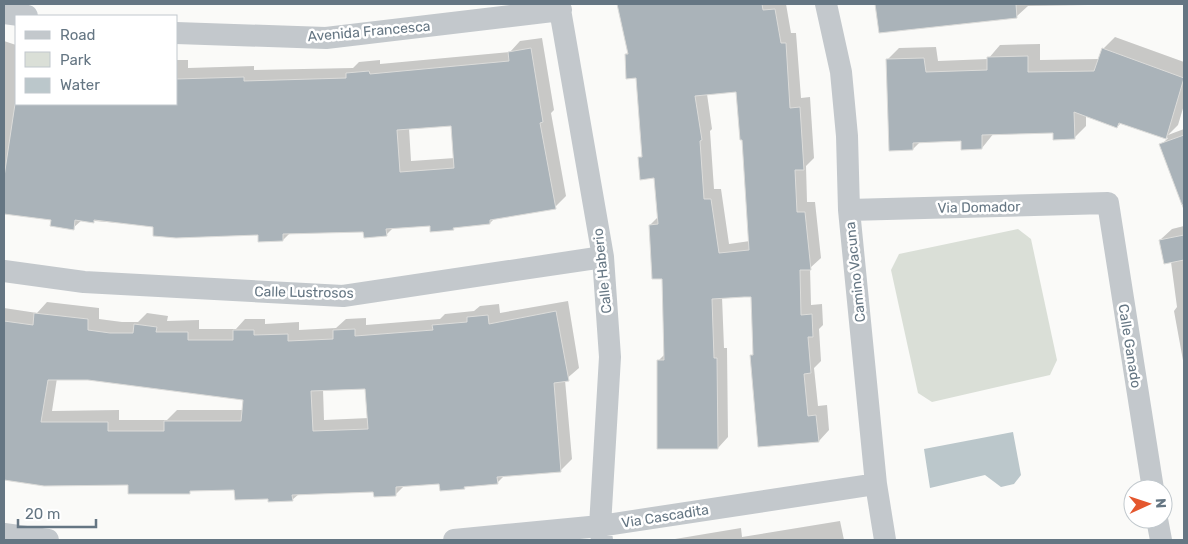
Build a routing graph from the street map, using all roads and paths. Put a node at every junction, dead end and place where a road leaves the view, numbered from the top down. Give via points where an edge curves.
1 (826, 4) edge
2 (560, 7) edge
3 (4, 13) edge
4 (19, 15) edge
5 (178, 33) edge
6 (1108, 203) joint
7 (849, 210) junction
8 (603, 257) junction
9 (4, 271) edge
10 (1151, 479) edge
11 (876, 484) junction
12 (601, 533) edge
13 (4, 534) edge
14 (48, 540) edge
15 (454, 540) edge
16 (885, 540) edge

1 - 7 street, Camino Vacuna via 840,72 847,136
2 - 5 street, Avenida Francesca via 326,38
2 - 8 street, Calle Haberio
3 - 4 street
6 - 7 street, Via Domador
6 - 10 street, Calle Ganado
7 - 11 street, Camino Vacuna
8 - 9 street, Calle Lustrosos via 343,296 84,282
8 - 12 street, Calle Haberio via 610,357
11 - 12 street, Via Cascadita
11 - 16 street, Camino Vacuna
12 - 15 street, Via Cascadita
13 - 14 street

